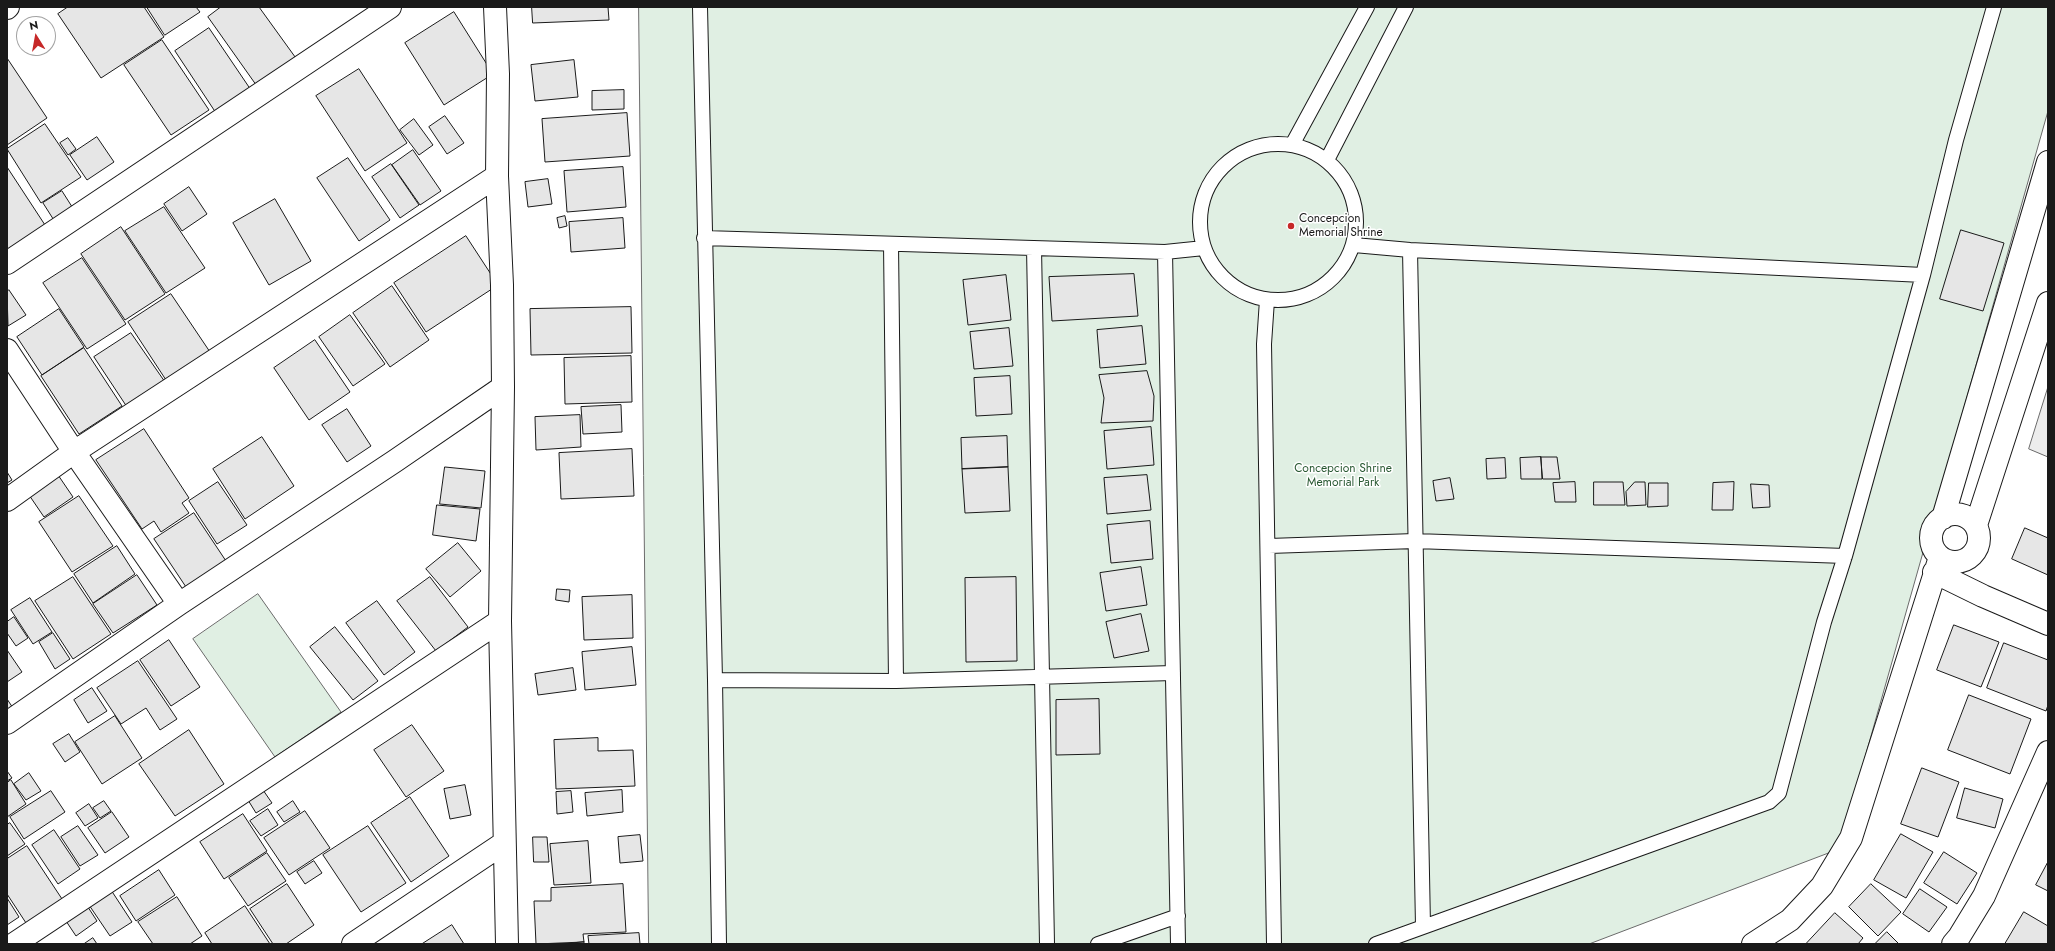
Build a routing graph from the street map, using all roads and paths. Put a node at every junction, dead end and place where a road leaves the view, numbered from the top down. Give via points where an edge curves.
1 (390, 7) edge
2 (495, 7) edge
3 (700, 7) edge
4 (1367, 7) edge
5 (1406, 7) edge
6 (1994, 7) edge
7 (1292, 145) junction
8 (1326, 160) junction
9 (2048, 162) edge
10 (497, 176) junction
11 (704, 238) junction
12 (891, 244) junction
13 (1354, 245) junction
14 (1034, 248) junction
15 (1204, 248) junction
16 (1410, 250) junction
17 (1165, 252) junction
18 (7, 263) edge
19 (1923, 275) junction
20 (1267, 300) junction
21 (2048, 303) edge
22 (7, 350) edge
23 (503, 387) junction
24 (74, 452) junction
25 (7, 500) edge
26 (1943, 518) junction
27 (1976, 525) junction
28 (1415, 541) junction
29 (1269, 546) junction
30 (1845, 556) junction
31 (1937, 565) junction
32 (179, 604) junction
33 (500, 621) junction
34 (2048, 624) edge
35 (1173, 673) junction
36 (1041, 677) junction
37 (715, 680) junction
38 (896, 681) junction
39 (7, 723) edge
40 (2048, 752) edge
41 (504, 843) junction
42 (1178, 916) junction
43 (1423, 926) junction
44 (14, 944) edge
45 (353, 944) edge
46 (507, 944) edge
47 (718, 944) edge
48 (1047, 944) edge
49 (1098, 944) edge
50 (1178, 944) edge
51 (1274, 944) edge
52 (1376, 944) edge
53 (1753, 944) edge
54 (1953, 944) edge

1 - 18 street
2 - 10 street via 498,74
3 - 11 lane
4 - 7 lane
5 - 8 lane
6 - 19 lane via 1956,140
7 - 8 lane via 1310,150
7 - 15 lane via 1265,145 1239,154 1218,171 1204,195 1199,221
8 - 13 lane via 1347,183 1357,214
9 - 26 street
10 - 23 street
10 - 24 street
11 - 12 lane
11 - 37 lane
12 - 14 lane
12 - 38 lane
13 - 16 lane
13 - 20 lane via 1344,265 1330,282 1311,294 1290,300
14 - 17 lane
14 - 36 lane
15 - 17 lane
15 - 20 lane via 1213,268 1228,283 1246,294
16 - 19 lane
16 - 28 lane
17 - 35 lane
19 - 30 lane
20 - 29 lane via 1264,344
21 - 27 street
22 - 24 street
23 - 32 street
23 - 33 street
24 - 25 street
24 - 32 street
26 - 27 street via 1951,514 1960,515
26 - 31 street via 1932,532 1931,541
27 - 31 street via 1979,544 1975,553 1968,559
28 - 29 lane
28 - 30 lane
28 - 43 lane
29 - 51 lane
30 - 43 lane via 1824,622 1780,793 1769,802
31 - 34 street via 1983,596
31 - 53 street via 1852,838 1822,886 1790,920
32 - 39 street
33 - 41 street
33 - 44 street
35 - 36 lane
35 - 42 lane
36 - 38 lane
36 - 48 lane
37 - 38 lane
37 - 47 lane
40 - 54 street via 1984,896
41 - 45 street
41 - 46 street
42 - 49 lane
42 - 50 lane
43 - 52 lane

